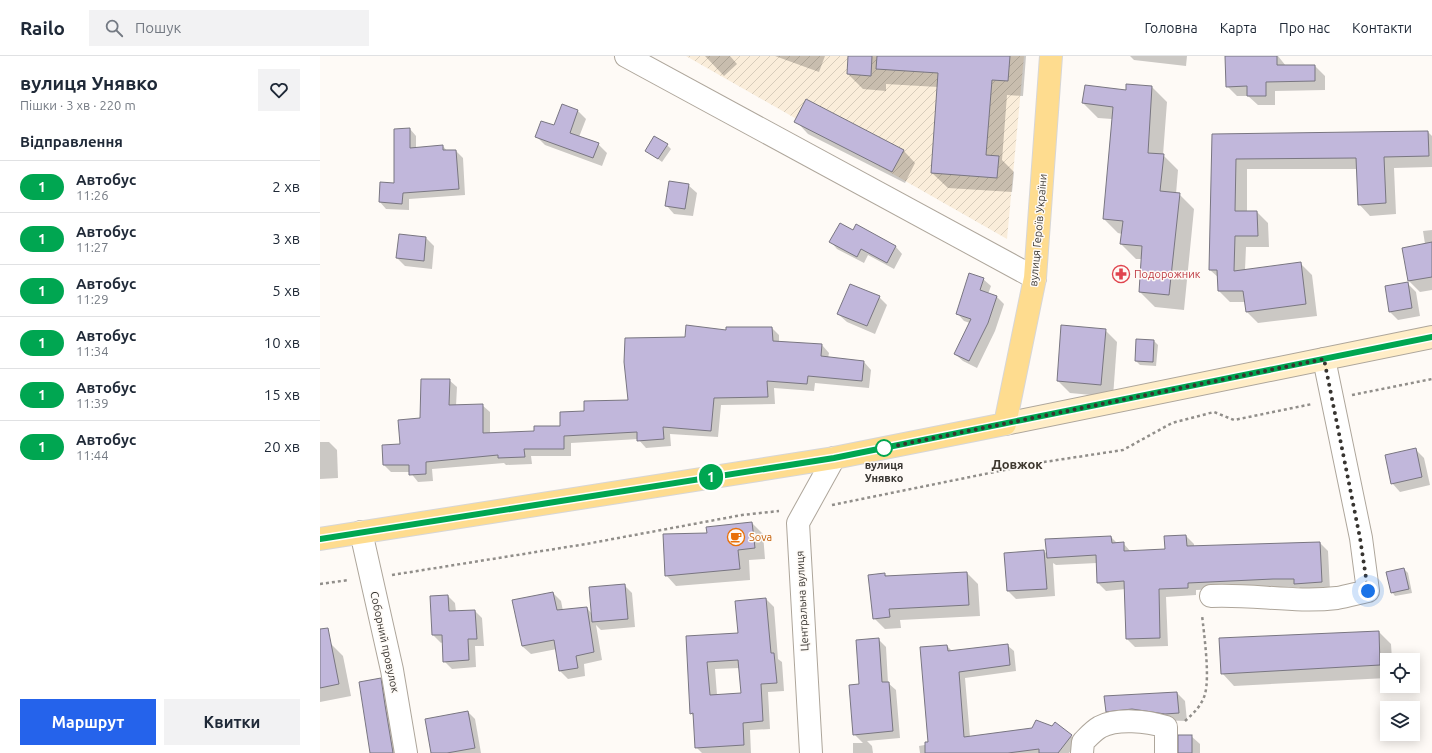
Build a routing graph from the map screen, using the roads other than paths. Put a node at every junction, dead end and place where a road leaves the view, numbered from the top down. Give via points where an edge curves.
1 (626, 56) edge
2 (1051, 56) edge
3 (1036, 278) junction
4 (1432, 337) edge
5 (1324, 359) junction
6 (1005, 424) junction
7 (834, 458) junction
8 (361, 532) junction
9 (320, 539) edge
10 (1211, 596) road end
11 (406, 753) edge
12 (811, 753) edge
13 (1082, 753) edge
14 (1166, 753) edge

1 - 3 street
2 - 3 main road, вулиця Героїв України
3 - 6 main road, вулиця Героїв України
4 - 5 street
5 - 6 street
5 - 10 street via 1360,538 1368,591 1338,598
6 - 7 main road
7 - 8 main road
7 - 12 street, Центральна вулиця via 798,523
8 - 9 main road
8 - 11 street, Соборний провулок via 392,670
13 - 14 street via 1083,742 1092,732 1110,723 1138,722 1166,727

